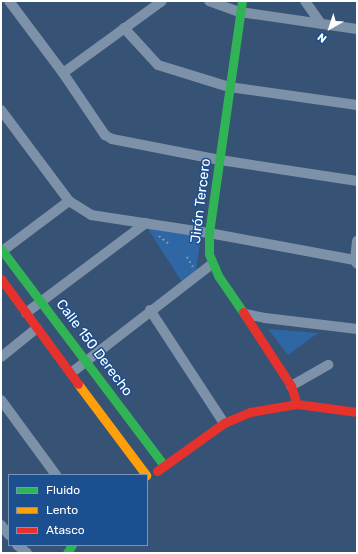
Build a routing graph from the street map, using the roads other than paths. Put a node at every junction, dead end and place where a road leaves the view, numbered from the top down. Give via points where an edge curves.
1 (9, 1) edge
2 (162, 1) edge
3 (209, 1) edge
4 (242, 1) edge
5 (305, 1) edge
6 (240, 12) junction
7 (322, 24) junction
8 (124, 28) junction
9 (357, 29) edge
10 (63, 73) junction
11 (229, 87) junction
12 (357, 105) edge
13 (1, 110) edge
14 (220, 160) junction
15 (357, 181) edge
16 (69, 201) junction
17 (146, 223) junction
18 (209, 233) junction
19 (357, 241) edge
20 (2, 250) edge
21 (356, 262) edge
22 (212, 264) junction
23 (1, 279) edge
24 (41, 302) junction
25 (150, 310) junction
26 (26, 313) junction
27 (245, 314) junction
28 (37, 328) junction
29 (357, 329) edge
30 (1, 357) edge
31 (87, 360) junction
32 (328, 365) dead end
33 (71, 373) junction
34 (291, 386) junction
35 (1, 400) edge
36 (297, 404) junction
37 (357, 412) edge
38 (224, 423) junction
39 (164, 465) junction
40 (55, 474) edge
41 (145, 474) edge
42 (148, 476) edge
43 (1, 524) edge
44 (8, 534) edge
45 (19, 546) edge
46 (27, 553) edge

1 - 10 street
2 - 8 street
3 - 6 street
4 - 6 street, Jirón Tercero
5 - 7 street
6 - 7 street
6 - 11 street, Jirón Tercero
7 - 9 street
8 - 10 street
8 - 11 street via 158,65
10 - 14 street via 105,134 112,139
11 - 12 street
11 - 14 street, Jirón Tercero
13 - 16 street
14 - 15 street
14 - 18 street, Jirón Tercero
16 - 17 street via 91,214
16 - 20 street
17 - 18 street
17 - 24 street
18 - 21 street
18 - 22 street, Jirón Tercero via 209,254
19 - 21 street
20 - 24 street, Calle 150 Derecho
22 - 25 street
22 - 27 street, Jirón Tercero
23 - 26 street
24 - 26 street
24 - 31 street, Calle 150 Derecho
25 - 31 street
25 - 38 street
26 - 28 street
27 - 29 street
27 - 34 street, Jirón Tercero
28 - 30 street
28 - 33 street
31 - 33 street
31 - 39 street, Calle 150 Derecho
32 - 34 street
33 - 41 street
34 - 36 street, Jirón Tercero
35 - 40 street
36 - 37 street
36 - 38 street via 268,408
38 - 39 street
39 - 42 street
43 - 44 street
45 - 46 street

